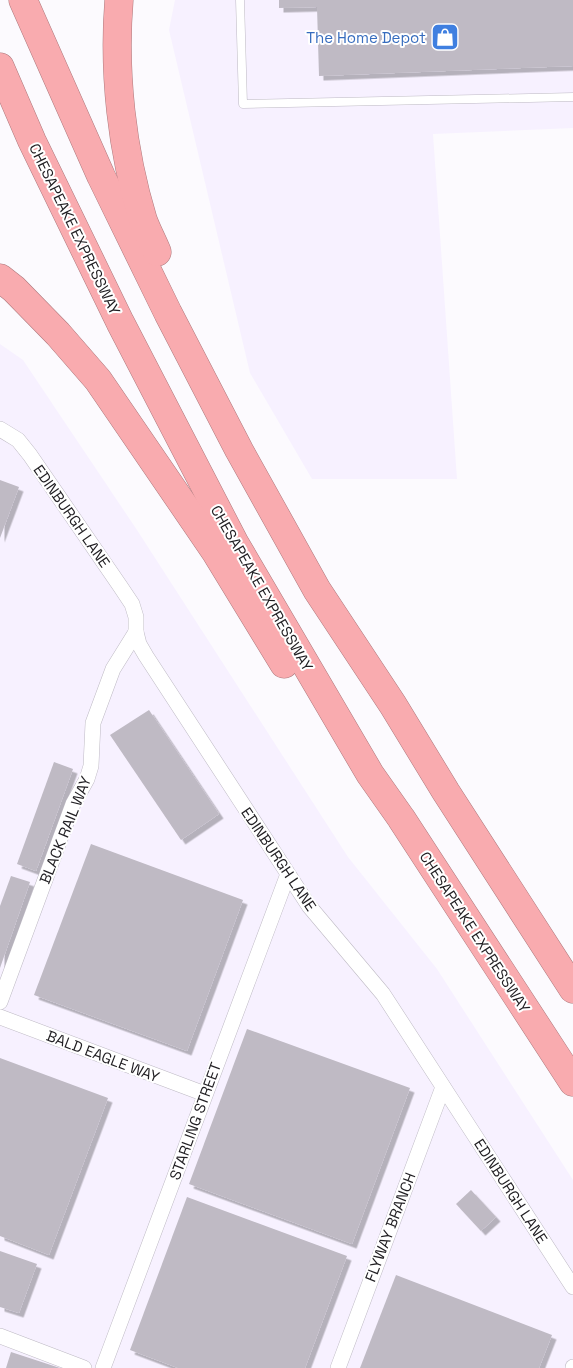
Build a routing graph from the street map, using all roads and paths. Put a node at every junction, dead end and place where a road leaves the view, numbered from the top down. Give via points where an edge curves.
1 (23, 0) edge
2 (119, 0) edge
3 (240, 0) edge
4 (0, 67) edge
5 (573, 97) edge
6 (0, 278) edge
7 (0, 429) edge
8 (239, 450) junction
9 (136, 632) junction
10 (370, 774) junction
11 (288, 874) junction
12 (573, 990) edge
13 (0, 1002) edge
14 (0, 1016) edge
15 (573, 1082) edge
16 (443, 1087) junction
17 (205, 1094) junction
18 (573, 1287) edge
19 (0, 1336) edge
20 (84, 1368) edge
21 (103, 1368) edge
22 (338, 1368) edge

1 - 8 highway via 101,176
2 - 8 highway via 119,96 128,159 144,221
3 - 5 lane via 243,104
4 - 10 highway, CHESAPEAKE EXPRESSWAY via 32,141 120,322 229,533
6 - 10 highway via 58,334 98,380 215,551 285,666
7 - 9 street, EDINBURGH LANE via 18,440 30,455 120,586 132,604
8 - 12 highway via 318,590
9 - 11 street, EDINBURGH LANE via 138,644
9 - 13 street, BLACK RAIL WAY via 113,669 97,714 87,779 73,804
10 - 15 highway, CHESAPEAKE EXPRESSWAY
11 - 16 street, EDINBURGH LANE via 309,906 383,994
11 - 17 street, STARLING STREET
14 - 17 street, BALD EAGLE WAY
16 - 18 street, EDINBURGH LANE
16 - 22 street, FLYWAY BRANCH
17 - 21 street, STARLING STREET
19 - 20 street

